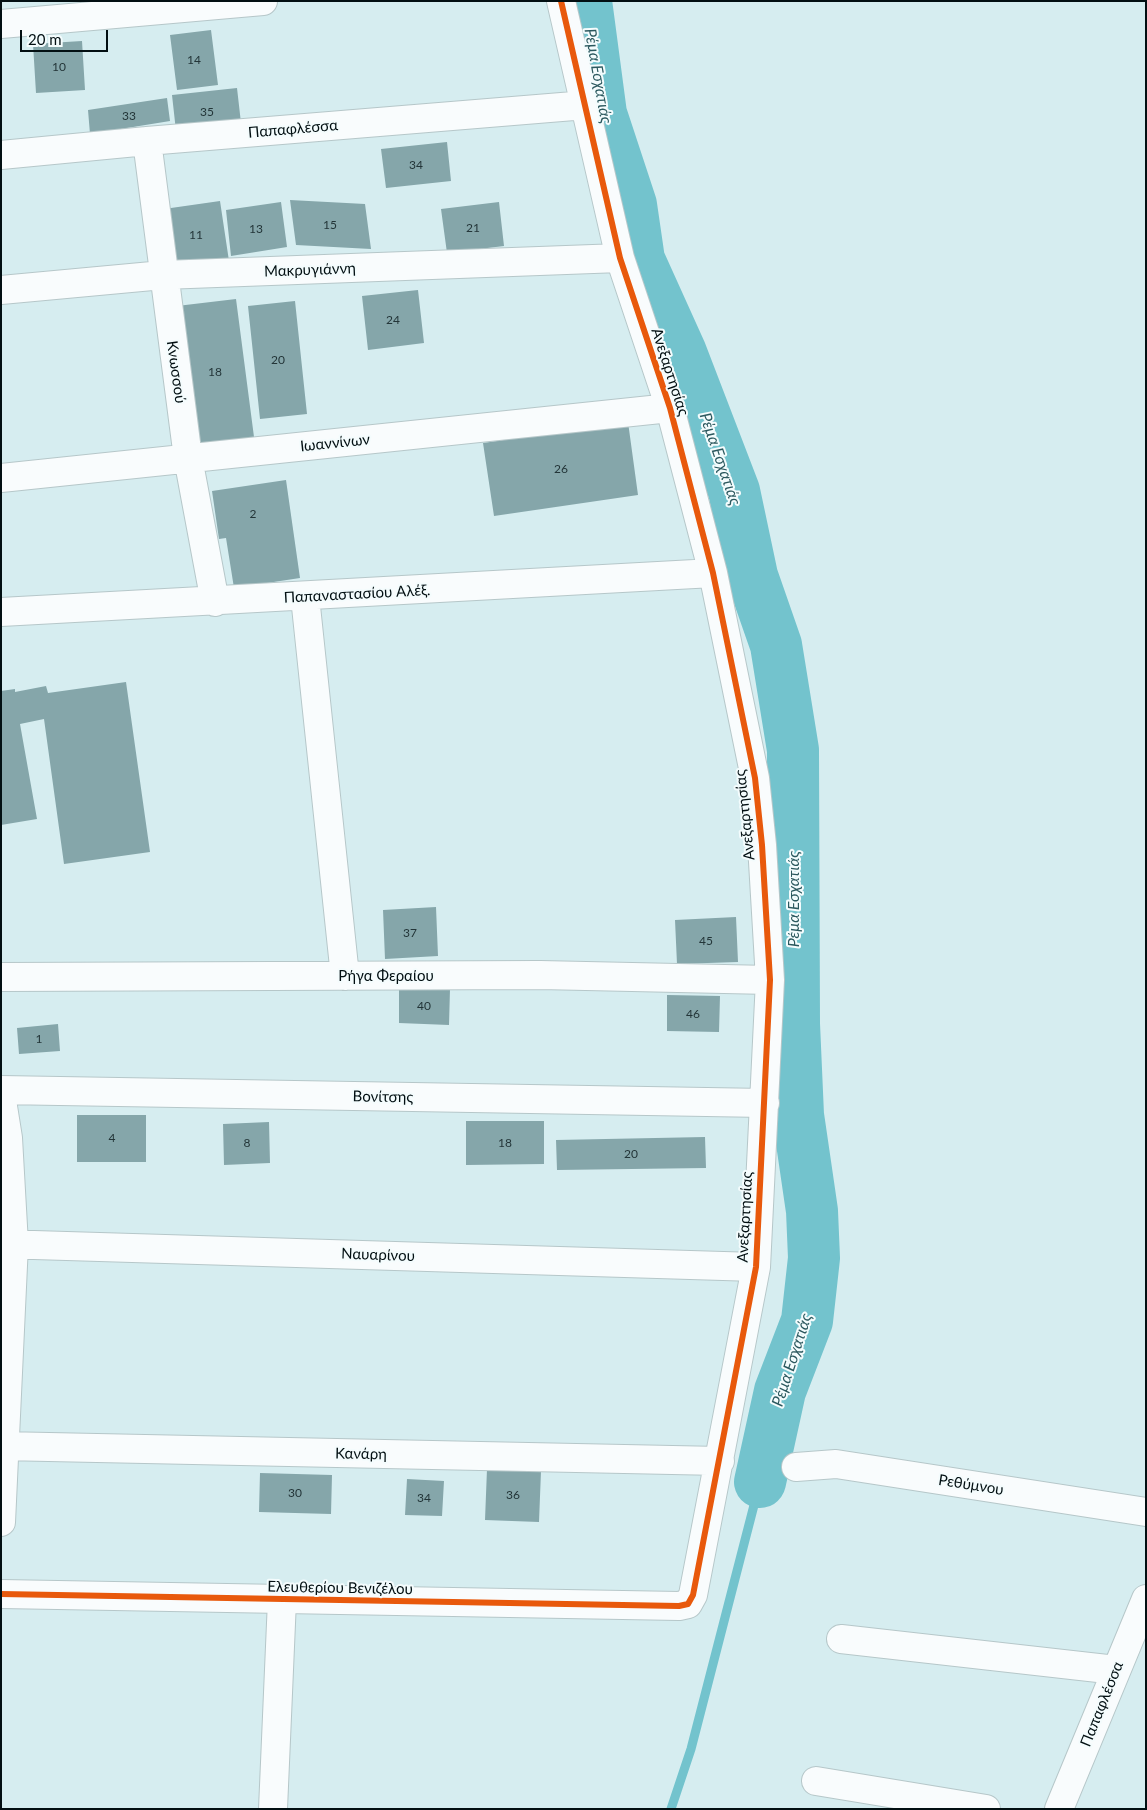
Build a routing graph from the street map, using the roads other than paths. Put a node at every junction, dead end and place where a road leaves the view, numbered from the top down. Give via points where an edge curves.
1 (263, 1) edge
2 (561, 1) edge
3 (76, 9) edge
4 (1, 24) edge
5 (586, 105) junction
6 (146, 141) junction
7 (1, 156) edge
8 (620, 258) junction
9 (163, 275) junction
10 (1, 290) edge
11 (670, 408) junction
12 (188, 458) junction
13 (1, 478) edge
14 (713, 573) junction
15 (305, 597) junction
16 (215, 602) junction
17 (1, 612) edge
18 (345, 976) junction
19 (1, 977) edge
20 (770, 980) junction
21 (1, 1092) edge
22 (765, 1103) junction
23 (8, 1244) edge
24 (756, 1267) junction
25 (4, 1446) edge
26 (720, 1461) junction
27 (796, 1468) dead end
28 (1146, 1512) edge
29 (1, 1522) edge
30 (1, 1594) edge
31 (1146, 1599) edge
32 (282, 1600) junction
33 (679, 1606) joint
34 (841, 1639) dead end
35 (1116, 1670) junction
36 (816, 1781) dead end
37 (273, 1809) edge
38 (986, 1809) edge
39 (1060, 1809) edge

1 - 3 street
2 - 5 street, Ανεξαρτησίας
3 - 4 street
5 - 6 street, Παπαφλέσσα
5 - 8 street, Ανεξαρτησίας
6 - 7 street, Παπαφλέσσα
6 - 9 street, Κνωσσού
8 - 9 street, Μακρυγιάννη
8 - 11 street, Ανεξαρτησίας
9 - 10 street, Μακρυγιάννη
9 - 12 street, Κνωσσού
11 - 12 street, Ιωαννίνων
11 - 14 street, Ανεξαρτησίας
12 - 13 street, Ιωαννίνων
12 - 16 street, Κνωσσού
14 - 15 street, Παπαναστασίου Αλέξ.
14 - 20 street, Ανεξαρτησίας via 755,778
15 - 16 street, Παπαναστασίου Αλέξ.
15 - 18 street
16 - 17 street, Παπαναστασίου Αλέξ.
18 - 19 street, Ρήγα Φεραίου
18 - 20 street, Ρήγα Φεραίου
20 - 22 street, Ανεξαρτησίας
21 - 22 street, Βονίτσης
21 - 23 street via 9,1148
22 - 24 street, Ανεξαρτησίας
23 - 24 street, Ναυαρίνου
23 - 25 street
24 - 26 street, Ανεξαρτησίας
25 - 26 street, Κανάρη
25 - 29 street
26 - 33 street, Ανεξαρτησίας via 693,1595 688,1604
27 - 28 street, Ρεθύμνου via 836,1464
30 - 32 street, Ελευθερίου Βενιζέλου
31 - 35 street, Παπαφλέσσα
32 - 33 street, Ελευθερίου Βενιζέλου
32 - 37 street
34 - 35 street
35 - 39 street, Παπαφλέσσα
36 - 38 street

